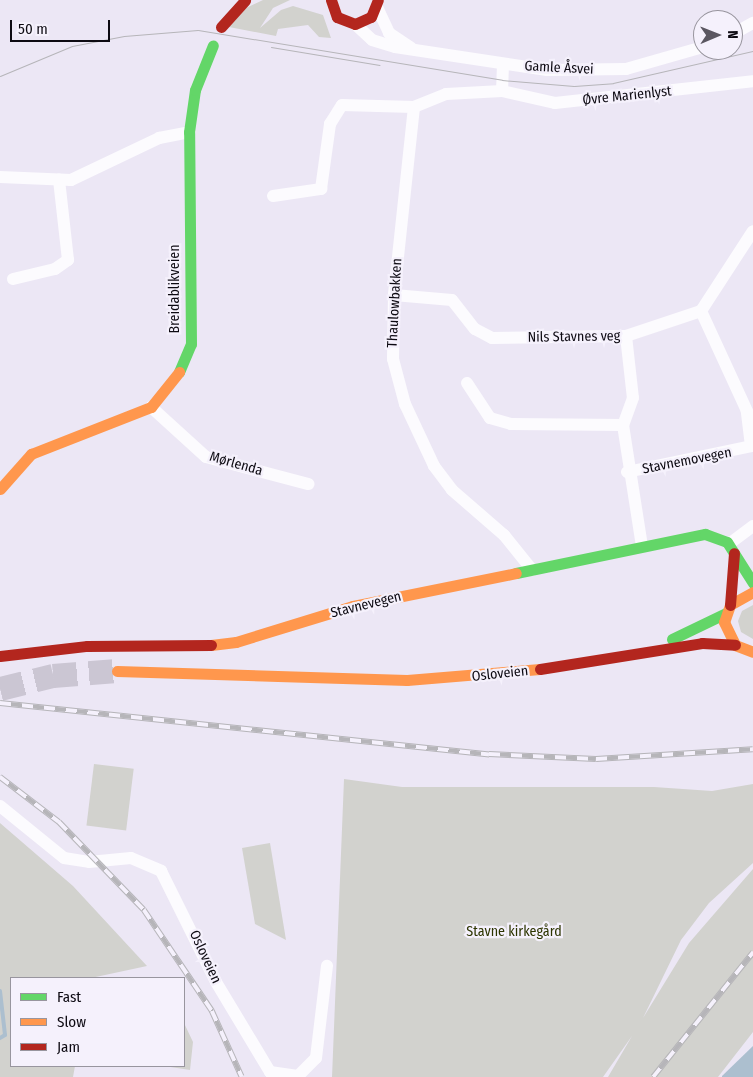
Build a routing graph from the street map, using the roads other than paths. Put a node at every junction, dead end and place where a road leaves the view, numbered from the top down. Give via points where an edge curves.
1 (245, 0) edge
2 (328, 2) edge
3 (377, 4) edge
4 (355, 24) junction
5 (222, 26) dead end
6 (213, 46) dead end
7 (414, 49) junction
8 (693, 50) edge
9 (503, 64) junction
10 (753, 81) edge
11 (502, 91) junction
12 (414, 107) junction
13 (189, 132) junction
14 (0, 176) edge
15 (60, 180) junction
16 (273, 196) dead end
17 (753, 231) edge
18 (13, 279) dead end
19 (394, 295) junction
20 (701, 311) junction
21 (626, 336) junction
22 (467, 384) dead end
23 (151, 407) junction
24 (623, 425) junction
25 (627, 472) junction
26 (308, 484) dead end
27 (0, 489) edge
28 (753, 526) edge
29 (642, 546) junction
30 (732, 549) junction
31 (532, 570) junction
32 (753, 583) edge
33 (753, 592) edge
34 (728, 609) junction
35 (735, 645) junction
36 (642, 650) junction
37 (752, 652) edge
38 (0, 656) edge
39 (117, 671) tunnel mouth
40 (0, 806) edge
41 (327, 966) dead end

1 - 5 main road
2 - 4 main road via 342,21
3 - 4 main road via 371,17
3 - 7 street, Gamle Åsvei via 389,33
4 - 7 street, Gamle Åsvei via 383,44
6 - 13 main road, Breidablikveien via 195,90
7 - 9 street, Gamle Åsvei
8 - 9 street, Gamle Åsvei via 626,69 548,70
9 - 11 street
10 - 11 street, Øvre Marienlyst via 555,104
11 - 12 street via 446,94
12 - 16 street via 342,105 330,124 321,189
12 - 19 street, Thaulowbakken
13 - 15 street via 158,138 86,174
13 - 23 main road, Breidablikveien via 190,344 176,378
14 - 15 street
15 - 18 street via 68,260 47,272
17 - 20 street
19 - 21 street, Nils Stavnes veg via 452,300 475,329 492,338
19 - 31 street, Thaulowbakken via 393,360 420,439 452,490 504,535
20 - 21 street, Nils Stavnes veg
20 - 25 street, Stavnemovegen via 746,411 751,446
21 - 24 street via 633,398
22 - 24 street via 490,418 511,424
23 - 26 street, Mørlenda via 206,457
23 - 27 main road, Breidablikveien via 45,446 14,469
24 - 25 street
25 - 29 street
28 - 30 street
29 - 30 main road, Stavnevegen via 705,534
29 - 31 main road, Stavnevegen
30 - 32 main road
30 - 34 main road
31 - 38 main road, Stavnevegen via 353,606 270,634 220,645 87,646
33 - 34 main road, Osloveien
34 - 35 main road via 726,631
34 - 36 main road, Osloveien
35 - 36 main road, Osloveien via 702,643
35 - 37 main road
36 - 39 main road, Osloveien via 513,673 407,680
40 - 41 street, Osloveien via 64,858 90,862 131,858 162,871 216,982 270,1072 298,1076 316,1058

